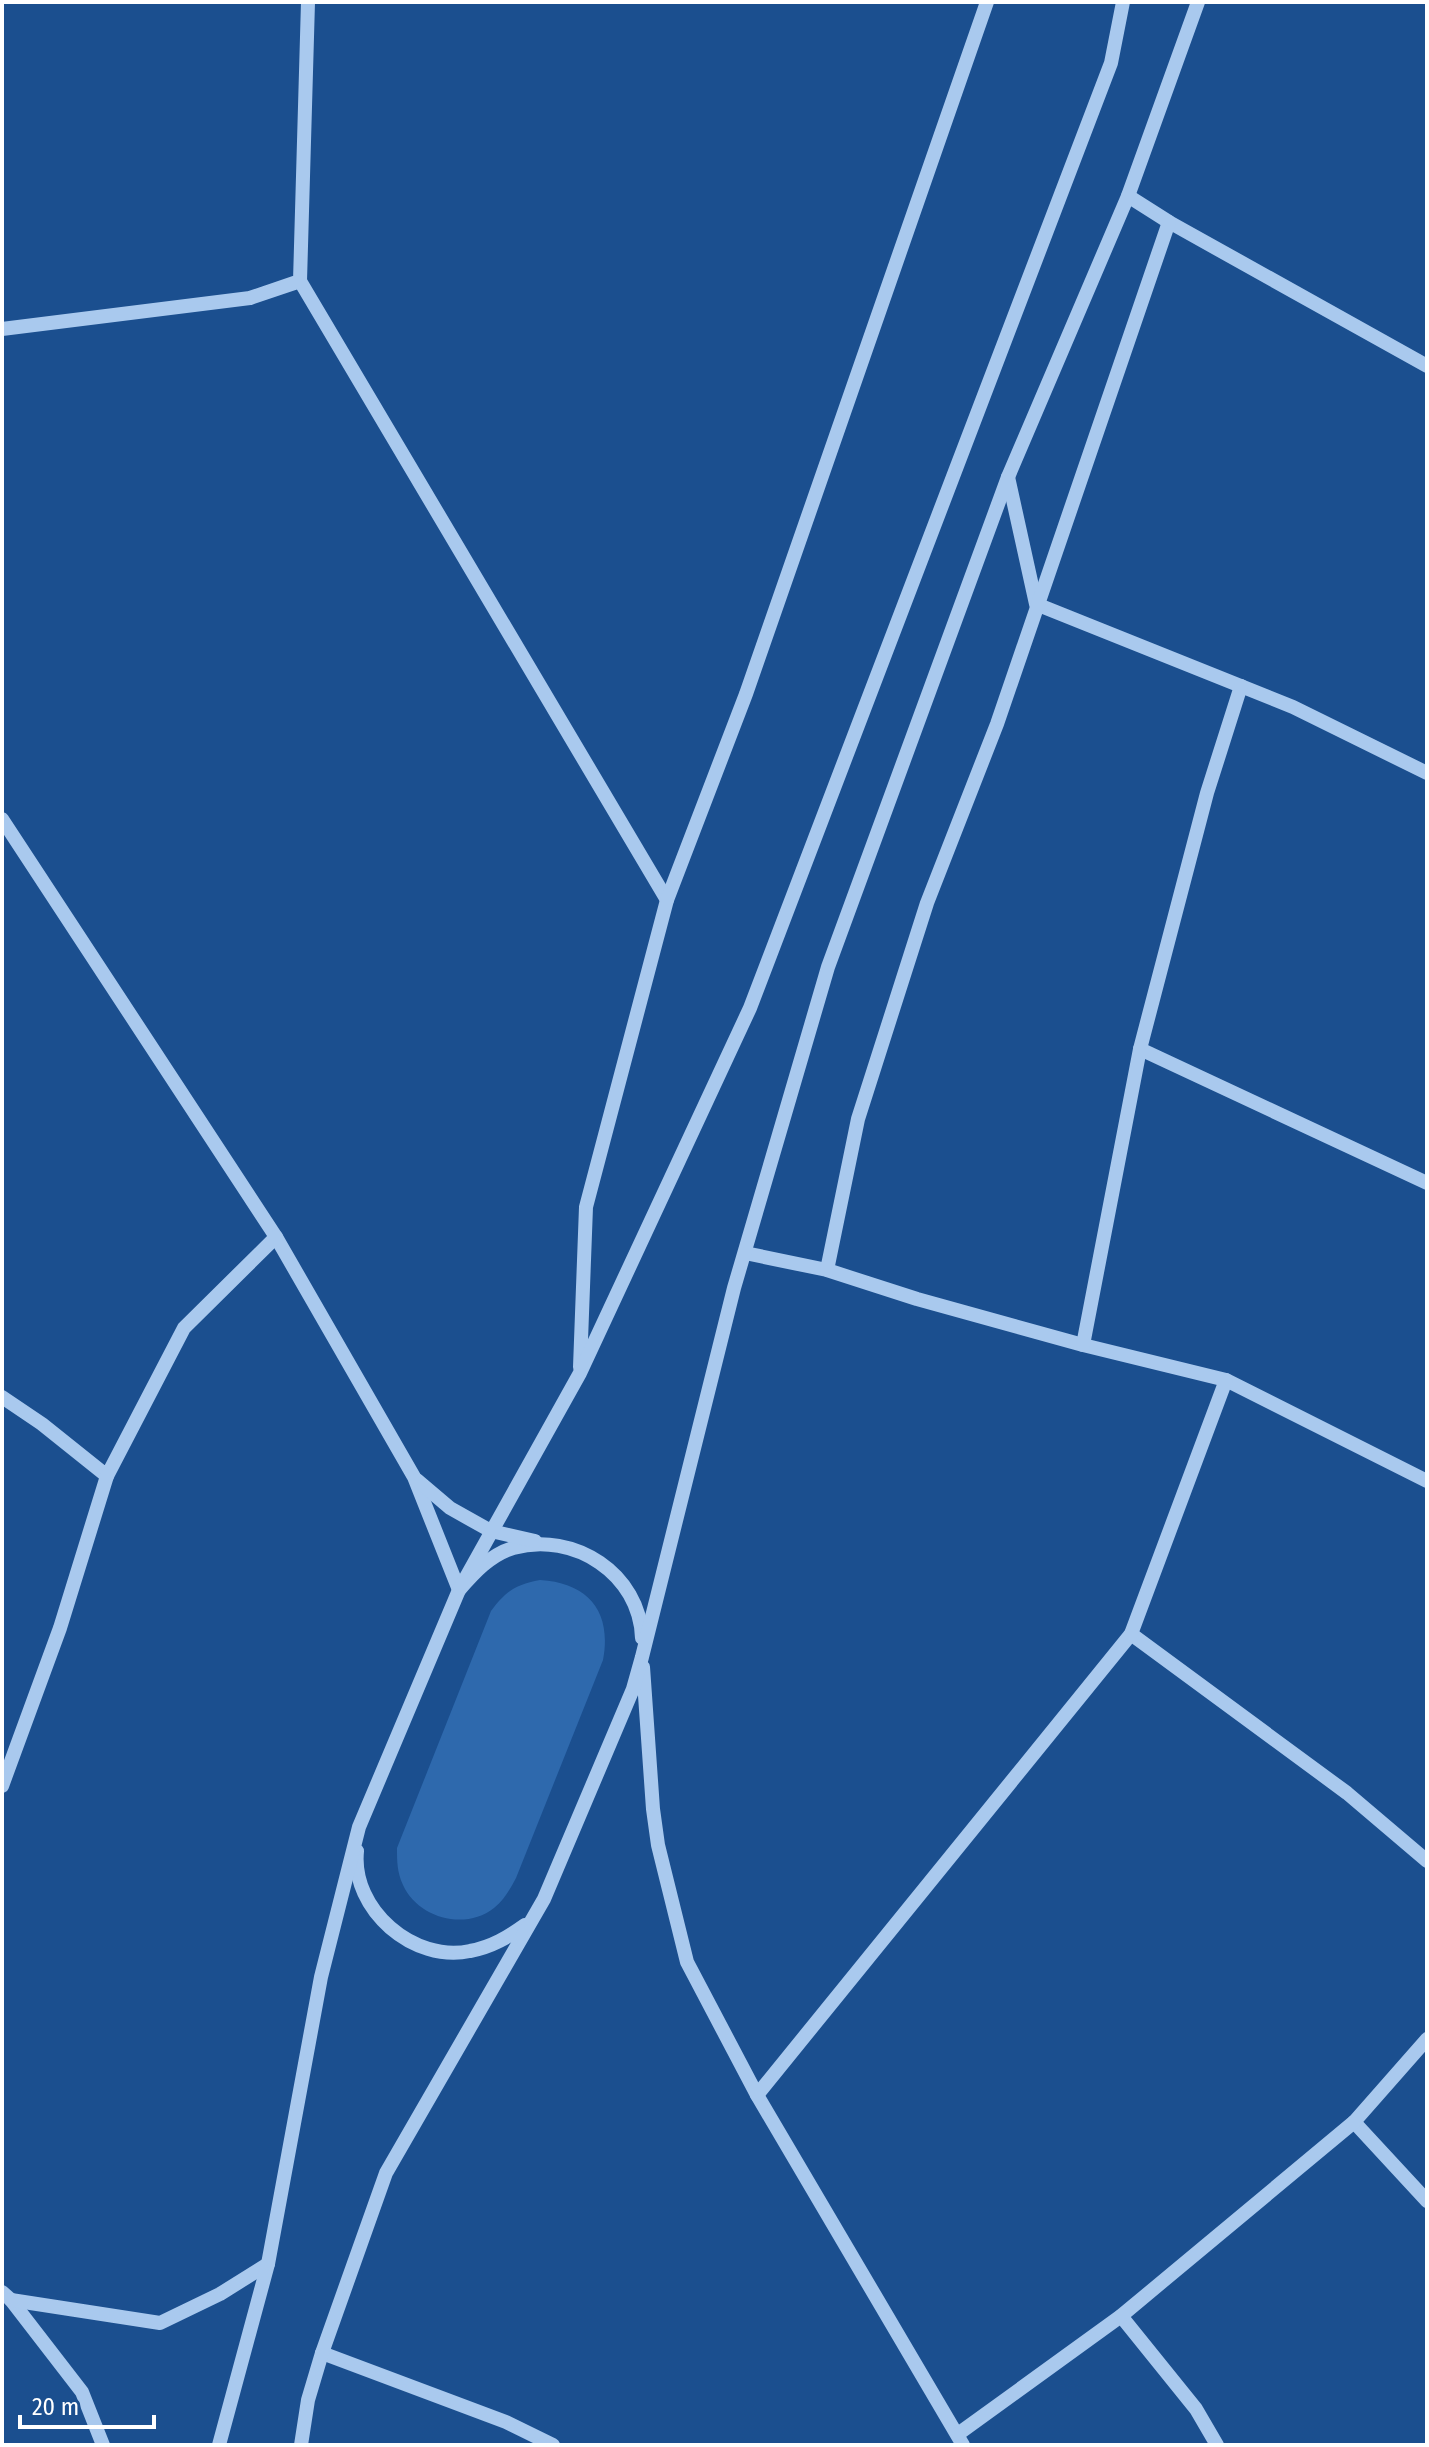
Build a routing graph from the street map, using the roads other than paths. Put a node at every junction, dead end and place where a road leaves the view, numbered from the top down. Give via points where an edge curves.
1 (308, 2) edge
2 (987, 2) edge
3 (1123, 2) edge
4 (1198, 2) edge
5 (1128, 196) junction
6 (1169, 222) junction
7 (300, 281) junction
8 (2, 329) edge
9 (1427, 366) edge
10 (1008, 477) junction
11 (1036, 604) junction
12 (1241, 686) junction
13 (1427, 773) edge
14 (2, 819) edge
15 (667, 900) junction
16 (1140, 1049) junction
17 (1427, 1183) edge
18 (276, 1237) junction
19 (745, 1253) junction
20 (827, 1270) junction
21 (1083, 1345) junction
22 (580, 1373) junction
23 (1226, 1380) junction
24 (2, 1397) edge
25 (107, 1476) junction
26 (414, 1477) junction
27 (1427, 1481) edge
28 (491, 1531) junction
29 (545, 1544) junction
30 (459, 1590) junction
31 (1131, 1634) junction
32 (642, 1657) junction
33 (2, 1786) edge
34 (359, 1827) junction
35 (1427, 1861) edge
36 (544, 1899) junction
37 (1427, 2039) edge
38 (757, 2095) junction
39 (1354, 2122) junction
40 (1427, 2201) edge
41 (268, 2264) junction
42 (7, 2296) edge
43 (1121, 2316) junction
44 (322, 2353) junction
45 (960, 2440) edge
46 (103, 2445) edge
47 (219, 2445) edge
48 (301, 2445) edge
49 (553, 2445) edge
50 (1217, 2445) edge

1 - 7 street
2 - 15 street via 746,694
3 - 22 street via 1111,63 750,1008
4 - 5 street
5 - 6 street
5 - 10 street
6 - 9 street
6 - 11 street
7 - 8 street via 250,298
7 - 15 street
10 - 11 street
10 - 19 street via 828,967
11 - 12 street
11 - 20 street via 997,724 927,903 858,1119
12 - 13 street
12 - 16 street via 1207,793
14 - 18 street
15 - 22 street via 586,1207
16 - 17 street
16 - 21 street
18 - 25 street via 184,1328
18 - 26 street
19 - 20 street
19 - 32 street
20 - 21 street
21 - 23 street
22 - 28 street
23 - 27 street
23 - 31 street
24 - 25 street
25 - 33 street via 60,1628
26 - 28 street via 450,1508
26 - 30 street
28 - 29 street
28 - 30 street
29 - 30 street via 512,1549 482,1564
29 - 32 street via 588,1555 629,1592 641,1624
30 - 34 street
31 - 35 street via 1347,1793
31 - 38 street
32 - 36 street
32 - 38 street via 657,1833 687,1962
34 - 36 street via 356,1860 363,1891 380,1919 404,1940 434,1951 467,1952 499,1943 525,1925
34 - 41 street via 321,1977
36 - 44 street via 386,2173
37 - 39 street
38 - 45 street
39 - 40 street
39 - 43 street
41 - 42 street via 160,2323
41 - 47 street
42 - 46 street via 82,2392
43 - 45 street
43 - 50 street via 1196,2409
44 - 48 street
44 - 49 street

